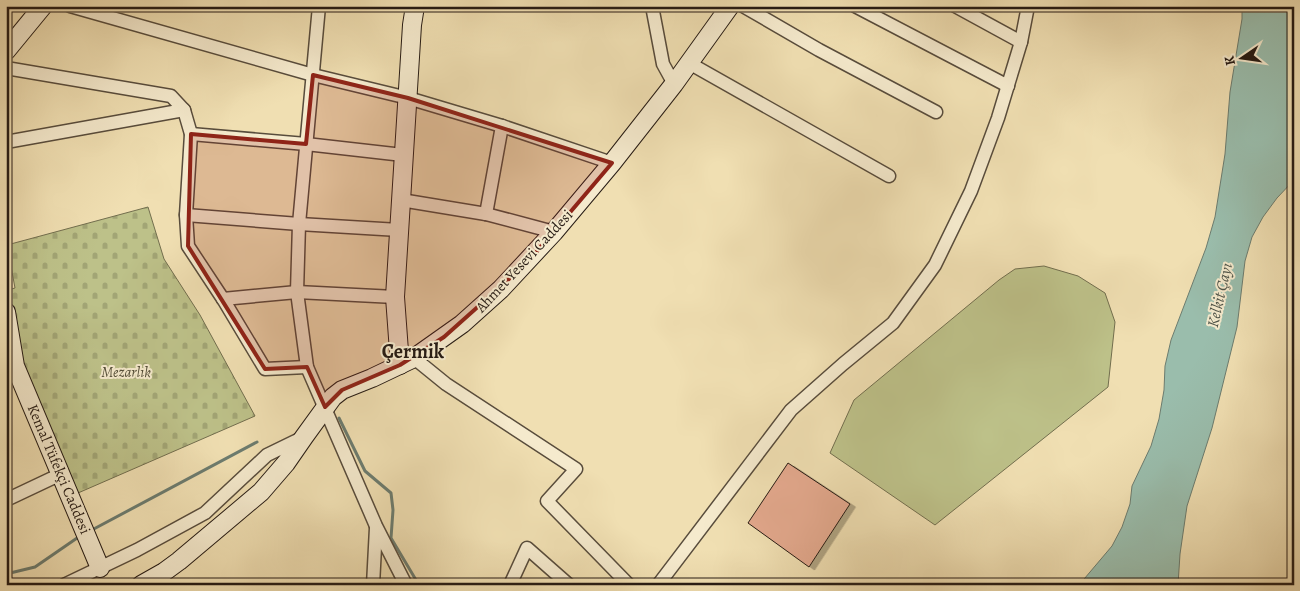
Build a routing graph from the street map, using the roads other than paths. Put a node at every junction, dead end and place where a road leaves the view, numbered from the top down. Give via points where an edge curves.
1 (43, 6) edge
2 (70, 6) edge
3 (320, 6) edge
4 (414, 6) edge
5 (652, 6) edge
6 (730, 6) edge
7 (743, 6) edge
8 (855, 6) edge
9 (956, 6) edge
10 (1028, 6) edge
11 (1021, 42) junction
12 (6, 51) edge
13 (689, 63) junction
14 (6, 68) edge
15 (313, 75) junction
16 (674, 84) junction
17 (1008, 86) junction
18 (408, 98) junction
19 (184, 110) junction
20 (936, 112) dead end
21 (502, 126) junction
22 (191, 134) junction
23 (6, 142) edge
24 (306, 144) junction
25 (404, 155) junction
26 (612, 163) junction
27 (889, 176) dead end
28 (401, 200) junction
29 (486, 214) junction
30 (186, 215) junction
31 (299, 224) junction
32 (400, 230) junction
33 (554, 232) junction
34 (297, 292) junction
35 (395, 297) junction
36 (223, 299) junction
37 (6, 312) edge
38 (407, 361) junction
39 (307, 367) junction
40 (325, 407) junction
41 (304, 437) junction
42 (61, 474) junction
43 (6, 500) edge
44 (376, 526) junction
45 (100, 568) junction
46 (64, 585) edge
47 (141, 585) edge
48 (373, 585) edge
49 (406, 585) edge
50 (510, 585) edge
51 (569, 585) edge
52 (629, 585) edge
53 (658, 585) edge

1 - 12 street
2 - 15 street
3 - 15 street
4 - 18 street
5 - 16 street via 663,64
6 - 13 street, Ahmet Yesevi Caddesi
7 - 20 street
8 - 17 street
9 - 11 street
10 - 11 street
11 - 17 street
13 - 16 street, Ahmet Yesevi Caddesi
13 - 27 street
14 - 19 street via 171,96
15 - 18 street
15 - 24 street
16 - 26 street, Ahmet Yesevi Caddesi
17 - 53 street via 971,191 936,266 893,323 791,410
18 - 21 street
18 - 25 street
19 - 22 street
19 - 23 street
21 - 26 street
21 - 29 street
22 - 24 street
22 - 30 street
24 - 25 street
24 - 31 street
25 - 28 street
26 - 33 street, Ahmet Yesevi Caddesi
28 - 29 street
28 - 32 street
29 - 33 street
30 - 31 street
30 - 36 street via 188,246
31 - 32 street
31 - 34 street
32 - 35 street
33 - 38 street, Ahmet Yesevi Caddesi via 476,312
34 - 35 street
34 - 36 street
34 - 39 street
35 - 38 street
36 - 39 street via 265,369
37 - 42 street, Kemal Tüfekçi Caddesi via 16,366
38 - 40 street, Ahmet Yesevi Caddesi via 342,390
38 - 52 street via 576,469 547,501
39 - 40 street
40 - 41 street, Ahmet Yesevi Caddesi
40 - 44 street
41 - 45 street via 267,455 205,513
41 - 47 street, Ahmet Yesevi Caddesi via 261,492 179,561
42 - 43 street
42 - 45 street, Kemal Tüfekçi Caddesi
44 - 48 street
44 - 49 street
45 - 46 street
50 - 51 street via 527,548

